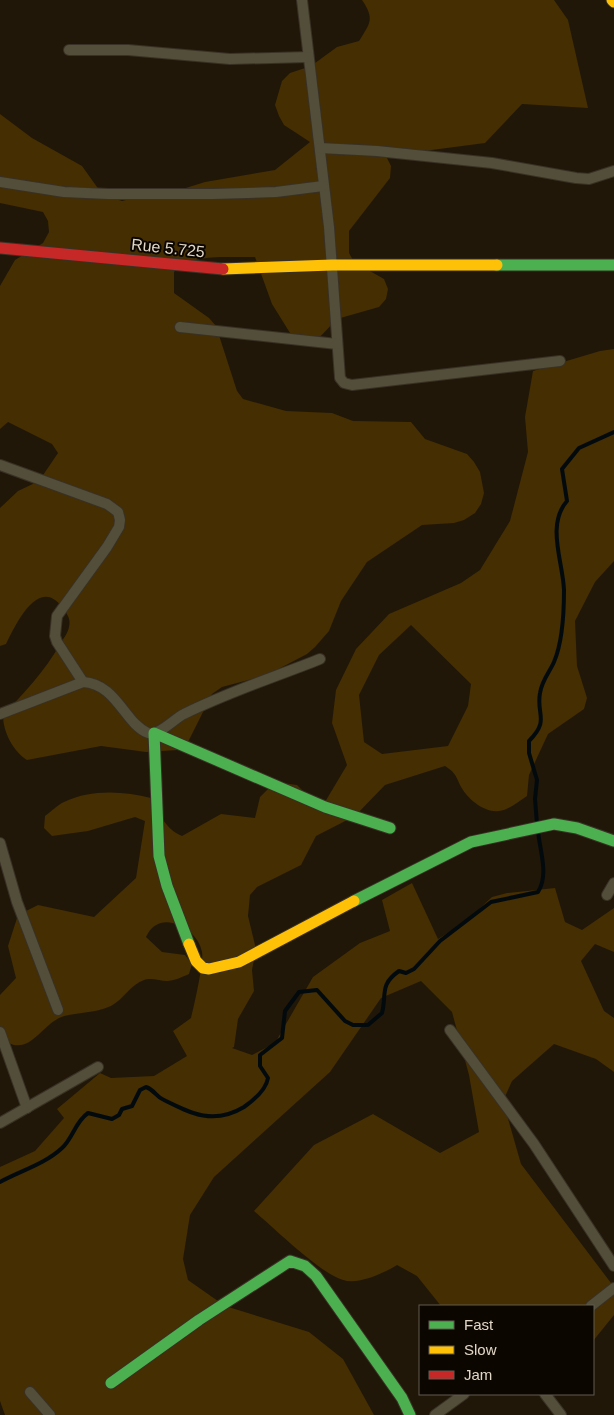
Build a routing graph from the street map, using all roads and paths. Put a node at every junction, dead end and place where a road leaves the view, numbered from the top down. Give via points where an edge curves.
1 (302, 0) edge
2 (69, 50) dead end
3 (308, 56) junction
4 (320, 148) junction
5 (614, 171) edge
6 (0, 182) edge
7 (323, 186) junction
8 (0, 248) edge
9 (332, 265) junction
10 (614, 265) edge
11 (180, 327) dead end
12 (337, 344) junction
13 (560, 361) dead end
14 (0, 465) edge
15 (320, 659) dead end
16 (83, 682) junction
17 (0, 714) edge
18 (154, 733) junction
19 (390, 828) dead end
20 (614, 841) edge
21 (0, 843) edge
22 (614, 883) edge
23 (607, 895) dead end
24 (58, 1010) dead end
25 (450, 1030) dead end
26 (0, 1032) edge
27 (98, 1066) dead end
28 (27, 1108) junction
29 (0, 1123) edge
30 (614, 1266) edge
31 (614, 1288) edge
32 (592, 1305) edge
33 (111, 1384) dead end
34 (30, 1392) dead end
35 (463, 1395) edge
36 (547, 1395) edge
37 (50, 1415) edge
38 (410, 1415) edge
39 (435, 1415) edge
40 (561, 1415) edge

1 - 3 street
2 - 3 street via 128,50 230,59
3 - 4 street
4 - 5 street via 492,163 576,178 589,179
4 - 7 street
6 - 7 street via 64,192 108,194 276,192
7 - 9 street
8 - 9 street, Rue 5.725 via 209,269
9 - 10 street, Rue 5.725
9 - 12 street
11 - 12 street
12 - 13 street via 340,378 352,385
14 - 16 street via 107,504 118,512 119,527 107,548 58,616 56,642
15 - 18 street via 184,714
16 - 17 street
16 - 18 street via 100,686 140,727
18 - 19 street via 325,807
18 - 20 street via 160,856 167,886 196,961 202,968 239,962 471,842 554,824
21 - 24 street via 17,902
22 - 23 street
25 - 30 street via 534,1144
26 - 28 street
27 - 28 street
28 - 29 street
31 - 32 street
33 - 38 street via 236,1293 290,1261 297,1261 310,1268 323,1285 402,1398
34 - 37 street
35 - 39 street
36 - 40 street

